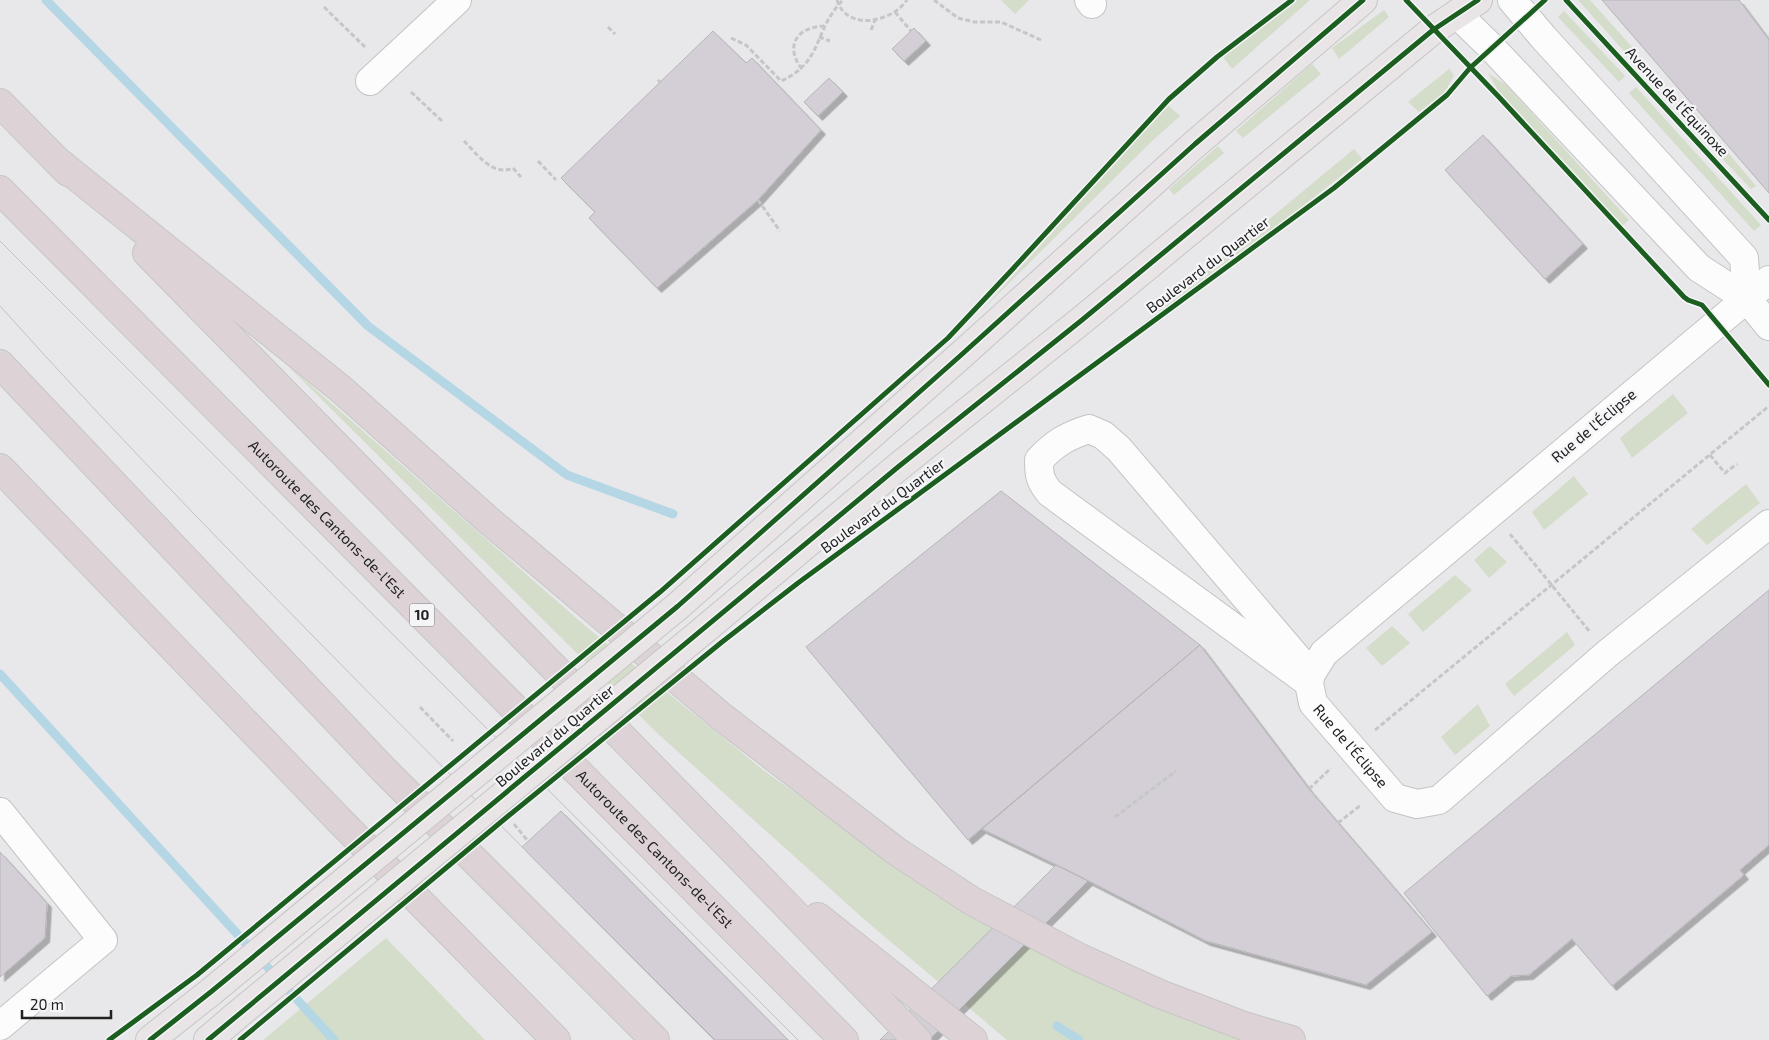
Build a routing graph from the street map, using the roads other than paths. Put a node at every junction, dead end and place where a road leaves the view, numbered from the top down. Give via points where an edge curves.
1 (457, 0) edge
2 (1363, 0) edge
3 (1512, 0) edge
4 (1459, 4) edge
5 (370, 81) dead end
6 (0, 103) edge
7 (56, 160) junction
8 (0, 190) edge
9 (1769, 280) edge
10 (1747, 298) junction
11 (1769, 326) edge
12 (0, 364) edge
13 (0, 468) edge
14 (1769, 524) edge
15 (1310, 678) junction
16 (0, 812) edge
17 (732, 849) junction
18 (0, 1026) edge
19 (150, 1040) edge
20 (208, 1040) edge
21 (556, 1040) edge
22 (656, 1040) edge
23 (844, 1040) edge
24 (917, 1040) edge
25 (973, 1040) edge
26 (1291, 1040) edge

1 - 5 street
2 - 19 main road, Boulevard du Quartier, bridge via 1195,144 678,606
3 - 10 street via 1744,258
4 - 10 street via 1492,48 1699,268
4 - 20 main road, Boulevard du Quartier, bridge via 1433,30 1082,320 898,467
6 - 7 highway
7 - 17 highway
7 - 26 highway via 342,390 722,717 896,851 972,901 1088,962 1160,994
8 - 23 highway, Autoroute des Cantons-de-l'Est / 10
9 - 10 street, Rue de l'Éclipse
10 - 11 street
10 - 15 street, Rue de l'Éclipse via 1324,653
12 - 22 highway via 384,770
13 - 21 highway
14 - 15 street, Rue de l'Éclipse via 1608,653 1439,800 1417,804 1395,798 1313,703
15 - 15 street via 1119,449 1103,435 1089,429 1071,434 1039,460 1041,483 1050,493
16 - 18 street via 103,940
17 - 24 highway
17 - 25 highway

